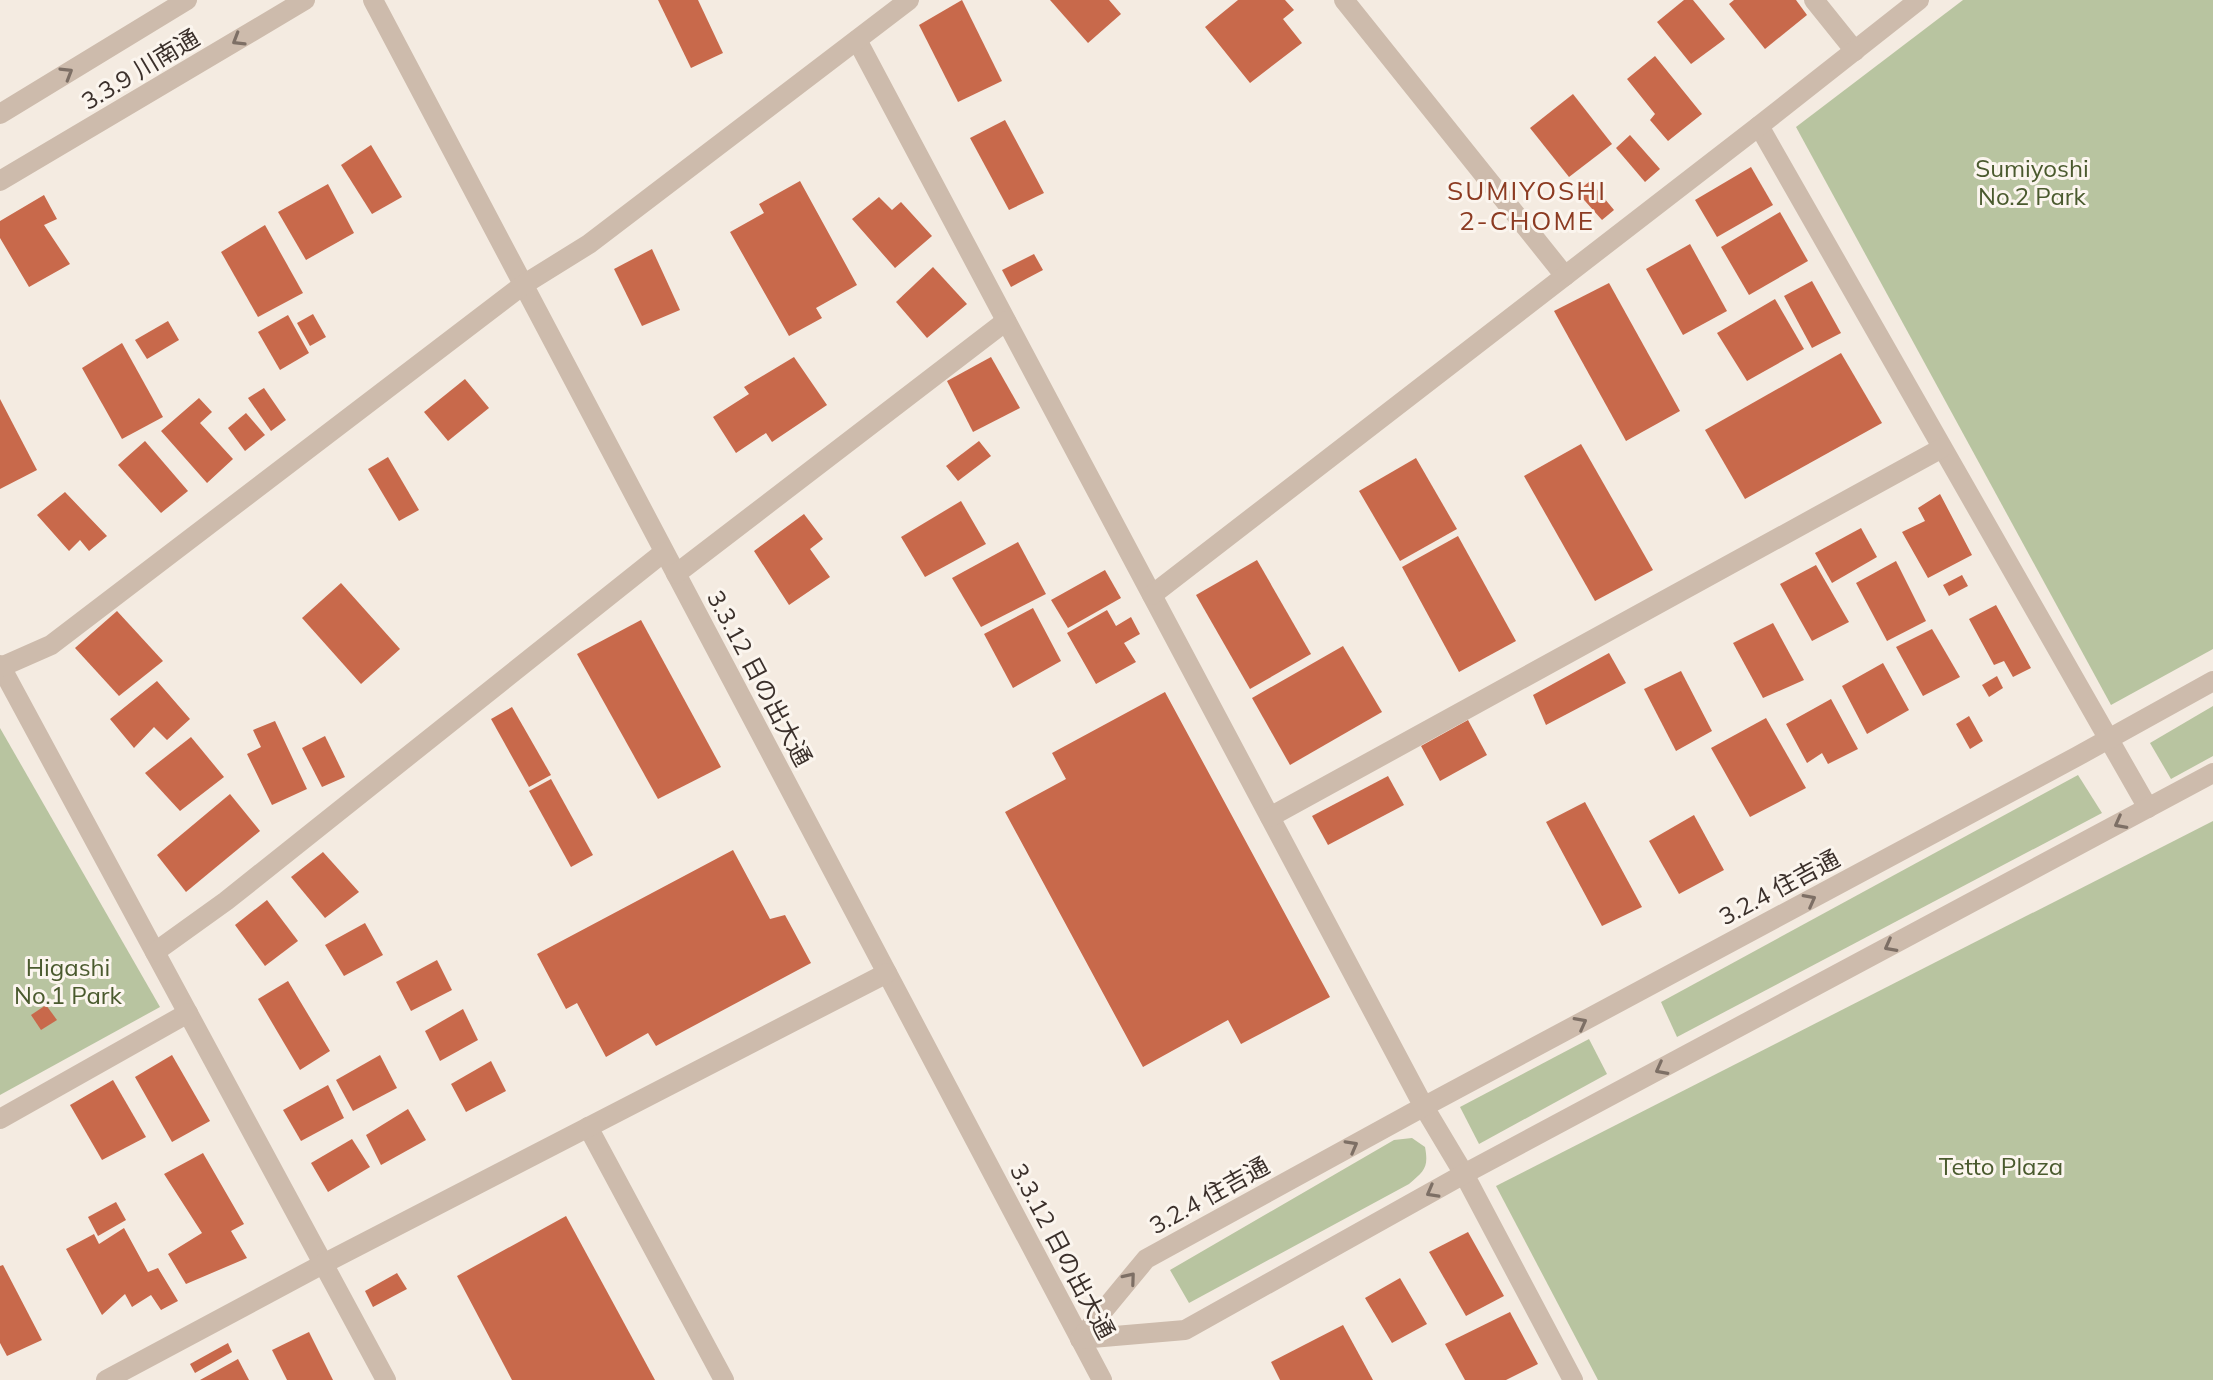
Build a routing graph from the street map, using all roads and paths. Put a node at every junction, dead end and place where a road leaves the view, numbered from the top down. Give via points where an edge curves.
1 (187, 0) edge
2 (305, 0) edge
3 (373, 0) edge
4 (909, 0) edge
5 (1344, 0) edge
6 (1814, 0) edge
7 (1919, 0) edge
8 (857, 40) junction
9 (1855, 51) junction
10 (0, 114) edge
11 (1759, 126) junction
12 (0, 181) edge
13 (1565, 276) junction
14 (523, 285) junction
15 (1006, 321) junction
16 (1942, 448) junction
17 (664, 552) junction
18 (676, 574) junction
19 (1152, 595) junction
20 (0, 666) edge
21 (2213, 681) edge
22 (2108, 739) junction
23 (2213, 773) edge
24 (2148, 808) junction
25 (1270, 817) junction
26 (155, 952) junction
27 (887, 973) junction
28 (188, 1013) junction
29 (1424, 1107) junction
30 (0, 1119) edge
31 (588, 1127) junction
32 (1464, 1174) junction
33 (323, 1264) junction
34 (1080, 1339) junction
35 (106, 1380) edge
36 (386, 1380) edge
37 (724, 1380) edge
38 (1102, 1380) edge
39 (1573, 1380) edge

10 -> 1 street, 3.3.9 川南通
2 -> 12 street, 3.3.9 川南通
3 - 14 street, 3.3.12 日の出大通
4 - 8 street
5 - 13 street
6 - 9 street
7 - 9 street
8 - 14 street via 589,244
8 - 15 street
9 - 11 street
11 - 13 street
11 - 16 street
13 - 19 street
14 - 17 street, 3.3.12 日の出大通
14 - 20 street via 51,645
15 - 18 street
15 - 19 street
16 - 22 street
16 - 25 street
17 - 18 street, 3.3.12 日の出大通
17 - 26 street
18 - 27 street, 3.3.12 日の出大通
19 - 25 street
20 - 26 street
21 - 22 street, 3.2.4 住吉通
22 - 24 street
29 -> 22 street, 3.2.4 住吉通
23 - 24 street
24 -> 32 street
25 - 29 street
26 - 28 street
27 - 31 street
27 - 34 street, 3.3.12 日の出大通
28 - 30 street
28 - 33 street
29 - 32 street
34 -> 29 street, 3.2.4 住吉通 via 1146,1259
31 - 33 street
31 - 37 street
32 -> 34 street via 1185,1330
32 - 39 street
33 - 35 street
33 - 36 street
34 - 38 street, 3.3.12 日の出大通

